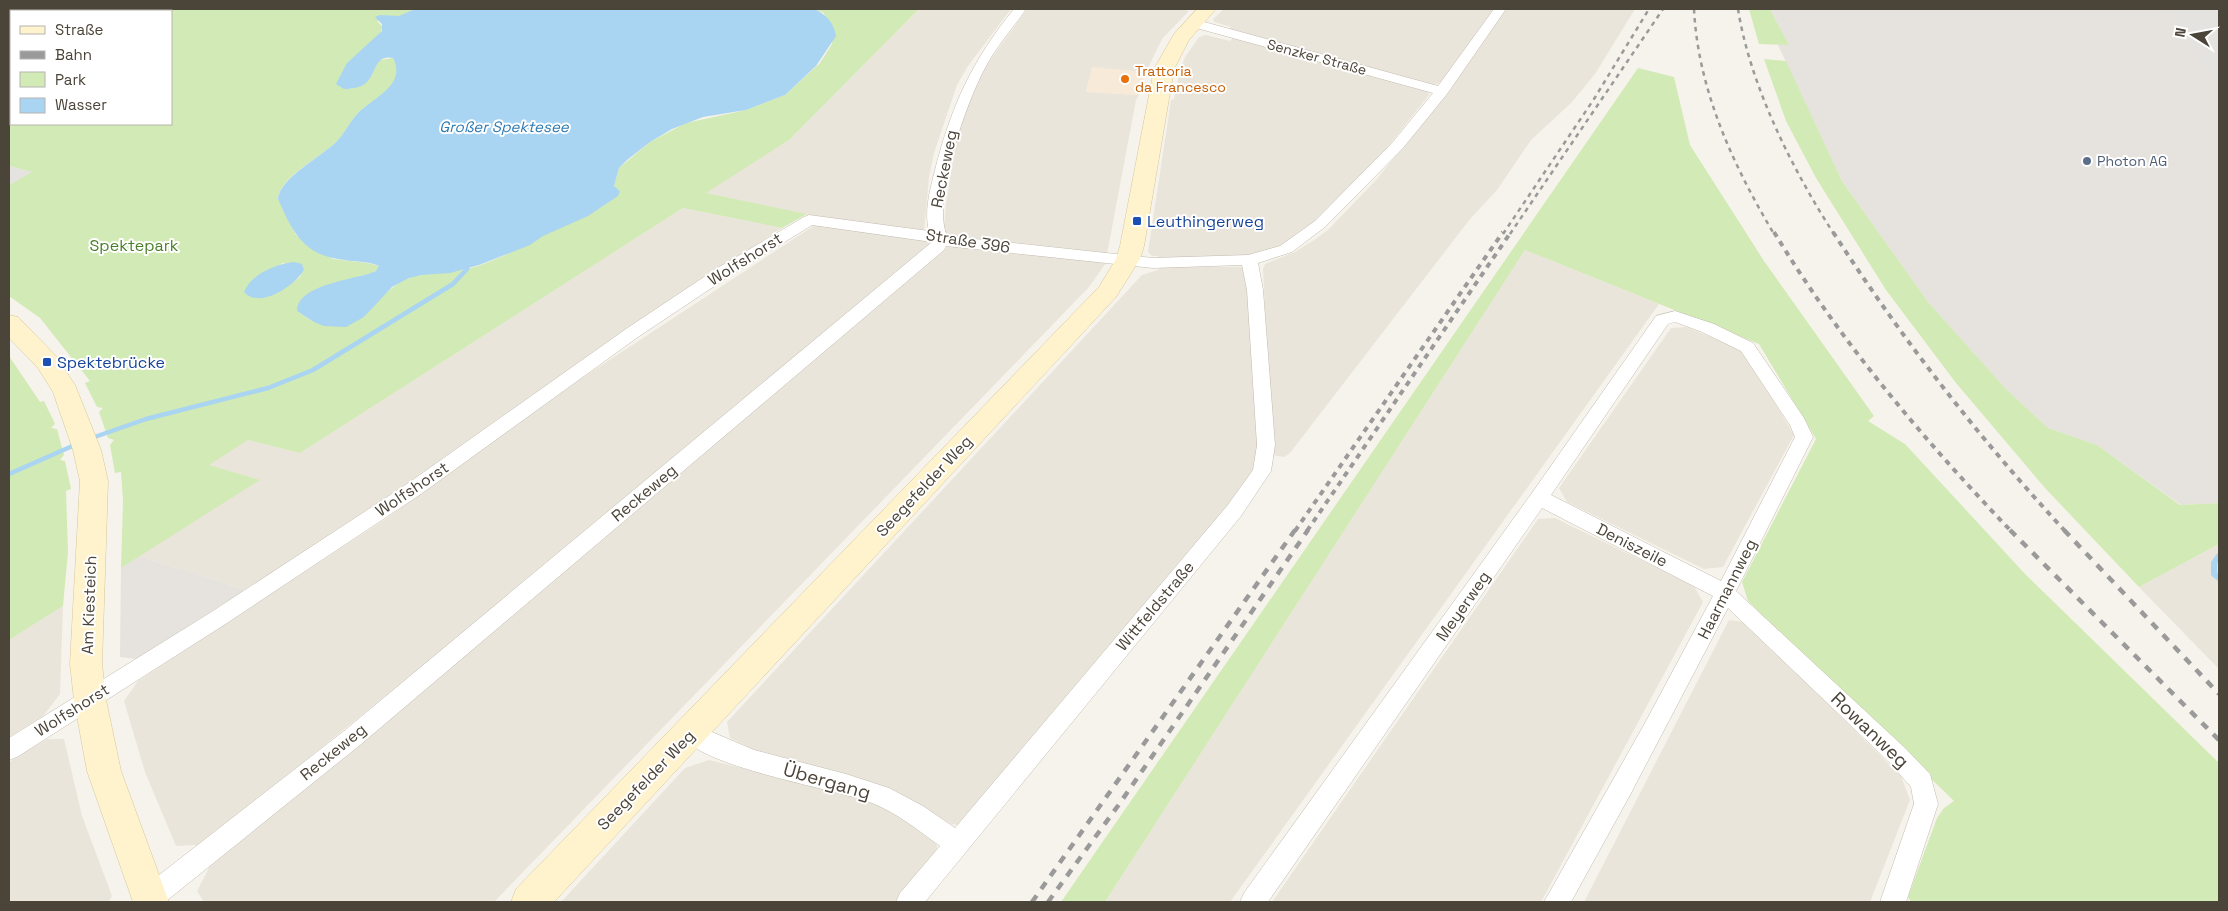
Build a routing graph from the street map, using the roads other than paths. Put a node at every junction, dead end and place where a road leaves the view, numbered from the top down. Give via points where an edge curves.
1 (1020, 9) edge
2 (1500, 9) edge
3 (1200, 16) edge
4 (1442, 91) junction
5 (809, 220) joint
6 (941, 240) junction
7 (1128, 259) junction
8 (1249, 260) junction
9 (1675, 316) joint
10 (11, 327) edge
11 (1540, 498) junction
12 (1726, 593) junction
13 (90, 700) junction
14 (691, 733) junction
15 (9, 750) edge
16 (956, 844) junction
17 (148, 901) edge
18 (529, 902) edge
19 (909, 902) edge
20 (1252, 902) edge
21 (1557, 902) edge
22 (1893, 902) edge

1 - 6 street, Reckeweg via 984,55 956,113 936,205 934,223
2 - 4 street
3 - 4 street, Senzker Straße
3 - 7 street, Seegefelder Weg via 1172,50 1162,76
4 - 8 street via 1398,145 1320,224 1286,249
5 - 6 street, Straße 396 via 922,234
5 - 13 street, Wolfshorst via 632,333 414,489
6 - 7 street, Straße 396
6 - 17 street, Reckeweg via 938,247 352,738
7 - 8 street via 1152,263
7 - 14 street, Seegefelder Weg via 1108,292
8 - 16 street, Wittfeldstraße via 1256,290 1266,445 1262,471 1234,511
9 - 11 street, Meyerweg via 1662,320
9 - 12 street, Haarmannweg via 1747,347 1804,436
10 - 13 street, Am Kiesteich via 47,362 66,391 82,434 94,481 86,664
11 - 12 street, Deniszeile
11 - 20 street, Meyerweg
12 - 21 street, Haarmannweg via 1609,814
12 - 22 street, Rowanweg via 1897,754 1922,782 1926,804
13 - 15 street, Wolfshorst
13 - 17 street, Am Kiesteich via 104,771
14 - 16 street, Übergang via 706,743 765,763 868,791 896,802
14 - 18 street, Seegefelder Weg
16 - 19 street, Wittfeldstraße

